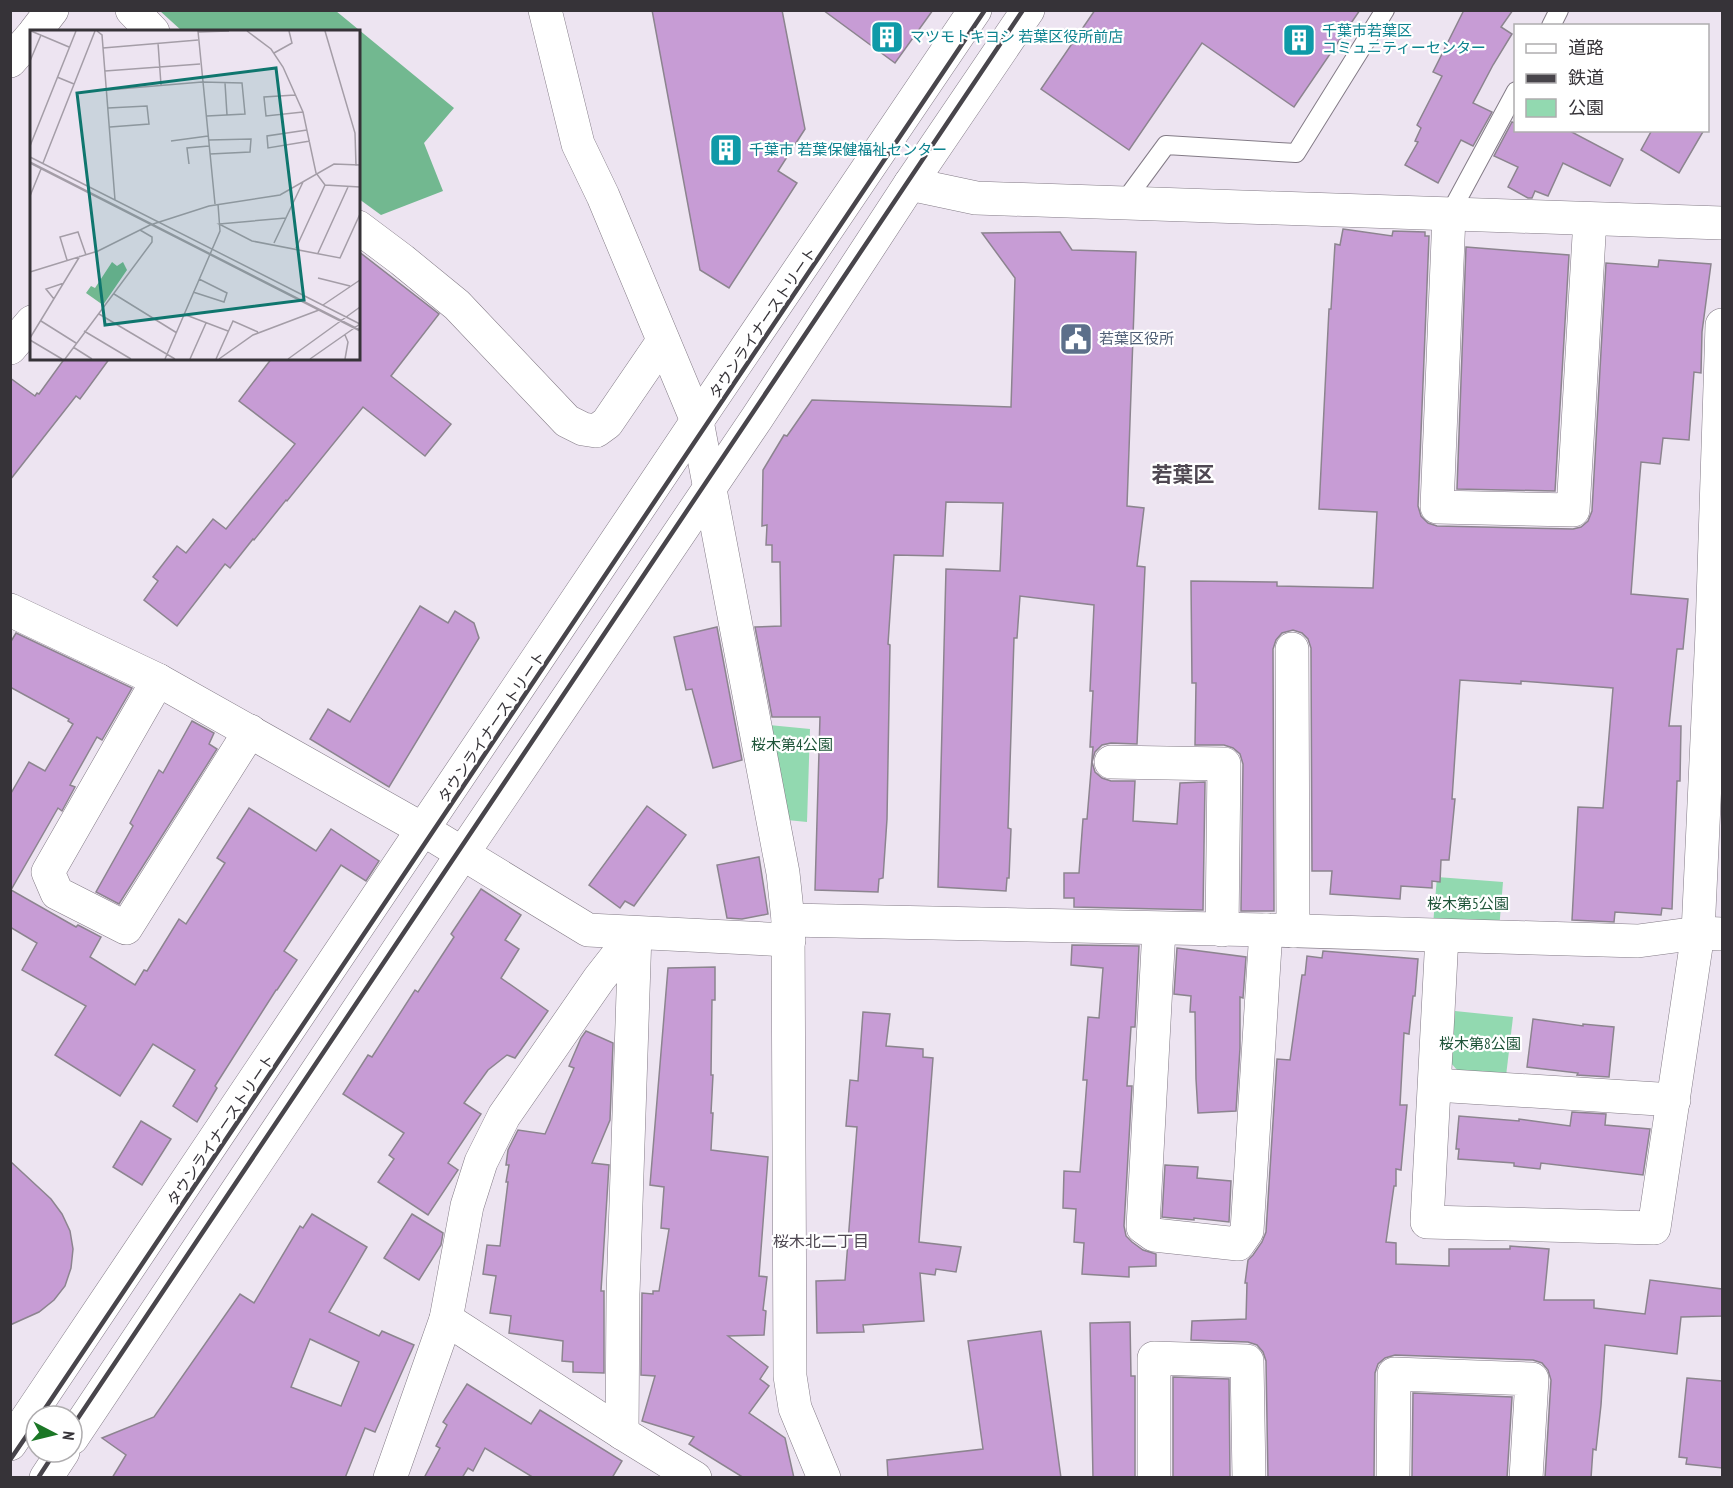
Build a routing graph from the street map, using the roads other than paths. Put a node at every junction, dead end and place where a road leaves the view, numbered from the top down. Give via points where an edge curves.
1 (52, 10) edge
2 (132, 10) edge
3 (545, 10) edge
4 (975, 10) edge
5 (1028, 10) edge
6 (1385, 10) edge
7 (1559, 10) edge
8 (1552, 24) edge
9 (37, 30) edge
10 (151, 30) edge
11 (30, 38) edge
12 (10, 62) edge
13 (1514, 93) edge
14 (910, 184) junction
15 (1124, 202) junction
16 (1449, 215) junction
17 (1590, 219) junction
18 (1722, 224) edge
19 (360, 228) edge
20 (30, 324) edge
21 (1722, 325) edge
22 (663, 341) junction
23 (10, 348) edge
24 (697, 421) junction
25 (709, 489) junction
26 (10, 610) edge
27 (1717, 633) edge
28 (1292, 649) dead end
29 (158, 680) junction
30 (250, 731) junction
31 (1111, 762) dead end
32 (424, 830) junction
33 (463, 853) junction
34 (1160, 929) junction
35 (788, 930) junction
36 (1222, 930) junction
37 (1279, 931) junction
38 (635, 933) junction
39 (1710, 934) edge
40 (1442, 936) junction
41 (1435, 1085) junction
42 (1674, 1100) junction
43 (446, 1319) junction
44 (84, 1420) edge
45 (622, 1433) junction
46 (10, 1444) edge
47 (55, 1464) edge
48 (46, 1478) edge
49 (390, 1478) edge
50 (695, 1478) edge
51 (824, 1478) edge
52 (1154, 1478) edge
53 (1249, 1478) edge
54 (1393, 1478) edge
55 (1526, 1478) edge

1 - 9 street
2 - 10 street
3 - 22 street via 578,144
4 - 24 street, タウンライナーストリート
5 - 14 street
6 - 15 lane via 1296,153 1166,145
7 - 8 lane
11 - 12 street
13 - 16 lane
14 - 15 street via 976,198
14 - 25 street
15 - 16 street
16 - 17 street
16 - 17 street via 1437,507 1573,510
17 - 18 street
19 - 22 street via 457,304 567,421 583,429 596,431 607,423
20 - 23 street
21 - 27 street
22 - 24 street
24 - 25 street
24 - 32 street, タウンライナーストリート
25 - 33 street
25 - 35 street via 783,873
26 - 29 street
27 - 39 street
28 - 37 street
29 - 30 street
29 - 30 street via 48,872 57,893 126,928
30 - 32 street
31 - 36 street via 1224,764
32 - 33 street
32 - 46 street, タウンライナーストリート
33 - 38 street via 588,930
33 - 44 street
34 - 35 street
34 - 36 street
34 - 37 street via 1143,1227 1154,1235 1238,1244 1247,1231
35 - 38 street
35 - 51 street via 790,1376 795,1408
36 - 37 street
37 - 40 street
38 - 43 street via 504,1116 481,1162 467,1206
38 - 45 street
39 - 40 street via 1638,941
39 - 42 street
40 - 41 street
41 - 42 street
41 - 42 street via 1427,1222 1654,1228
43 - 45 street
43 - 49 street
45 - 50 street
47 - 48 street
52 - 53 street via 1154,1358 1246,1361
54 - 55 street via 1394,1374 1532,1379

